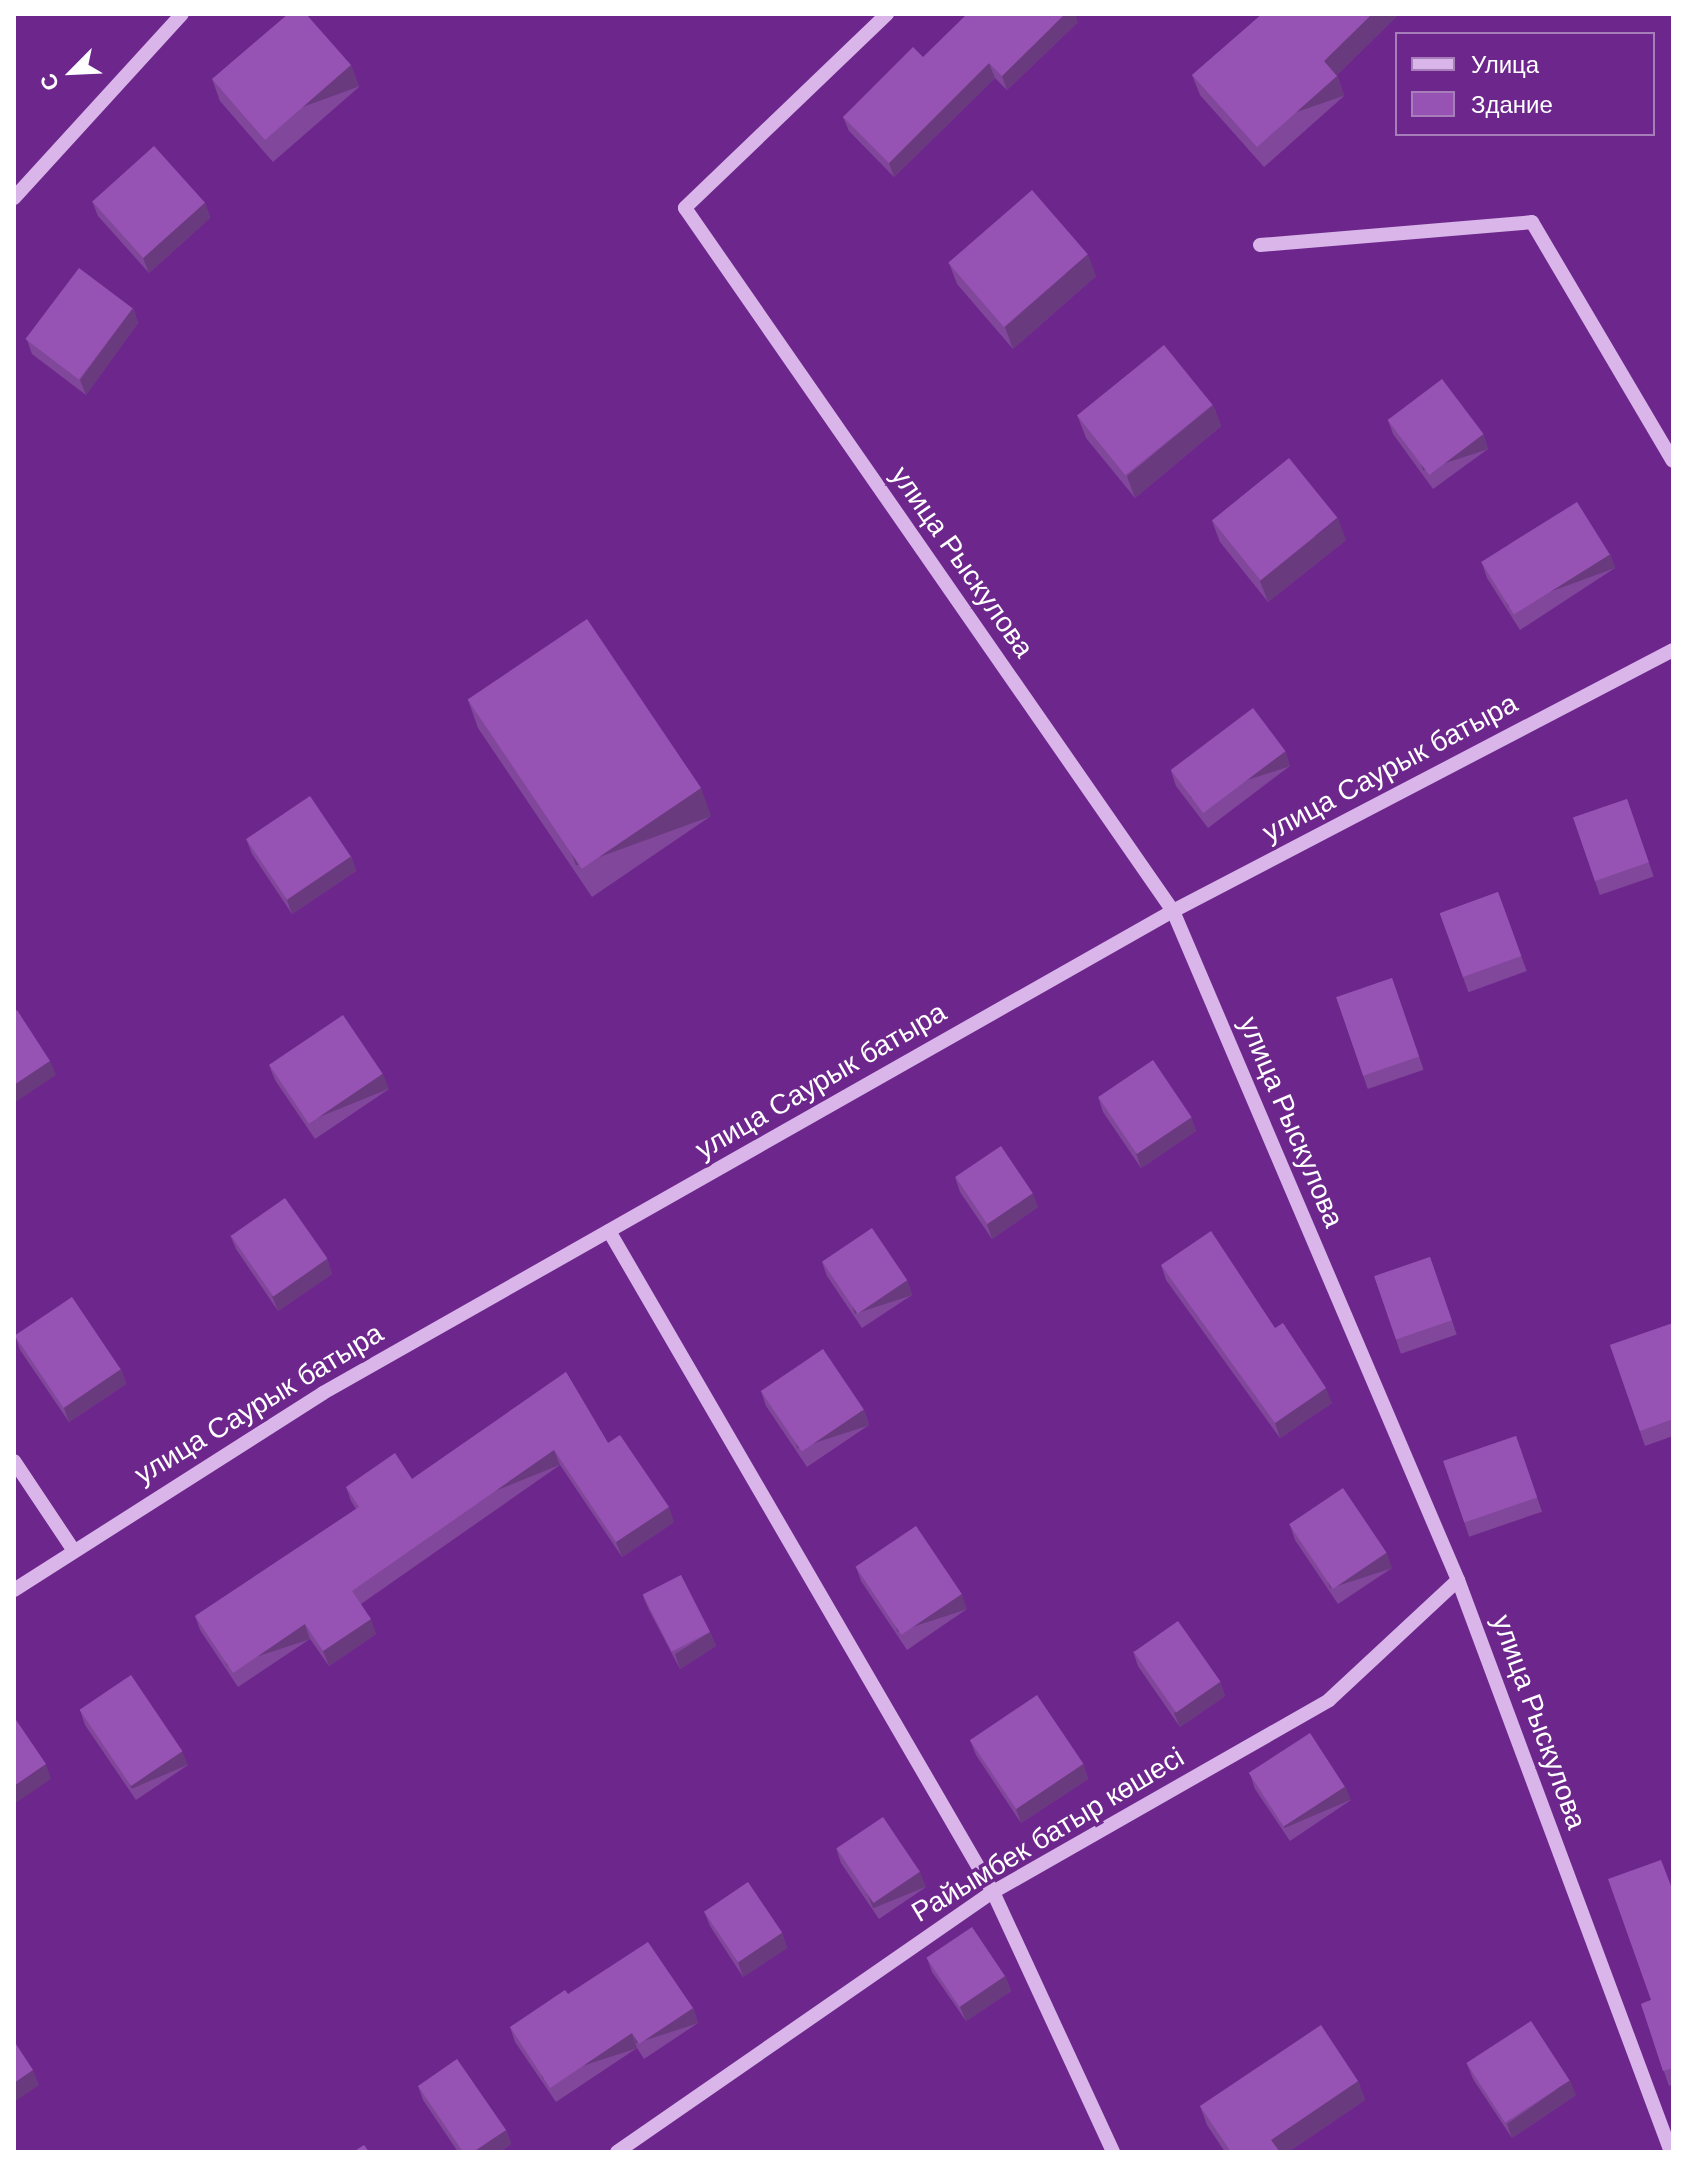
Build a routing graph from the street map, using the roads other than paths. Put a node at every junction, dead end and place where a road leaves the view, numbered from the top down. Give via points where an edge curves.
1 (182, 14) edge
2 (887, 14) edge
3 (14, 198) edge
4 (1260, 245) dead end
5 (1673, 461) edge
6 (1673, 650) edge
7 (1173, 911) junction
8 (609, 1231) junction
9 (14, 1461) edge
10 (72, 1548) junction
11 (1458, 1580) junction
12 (14, 1590) edge
13 (993, 1892) junction
14 (617, 2152) edge
15 (1113, 2152) edge
16 (1671, 2152) edge

1 - 3 street
2 - 7 street, улица Рыскулова via 685,208
4 - 5 street via 1532,222
6 - 7 street, улица Саурык батыра
7 - 8 street, улица Саурык батыра
7 - 11 street, улица Рыскулова
8 - 10 street, улица Саурык батыра via 323,1393
8 - 13 street
9 - 10 street
10 - 12 street, улица Саурык батыра
11 - 13 street, Райымбек батыр көшесі via 1329,1700
11 - 16 street, улица Рыскулова
13 - 14 street, Райымбек батыр көшесі
13 - 15 street

